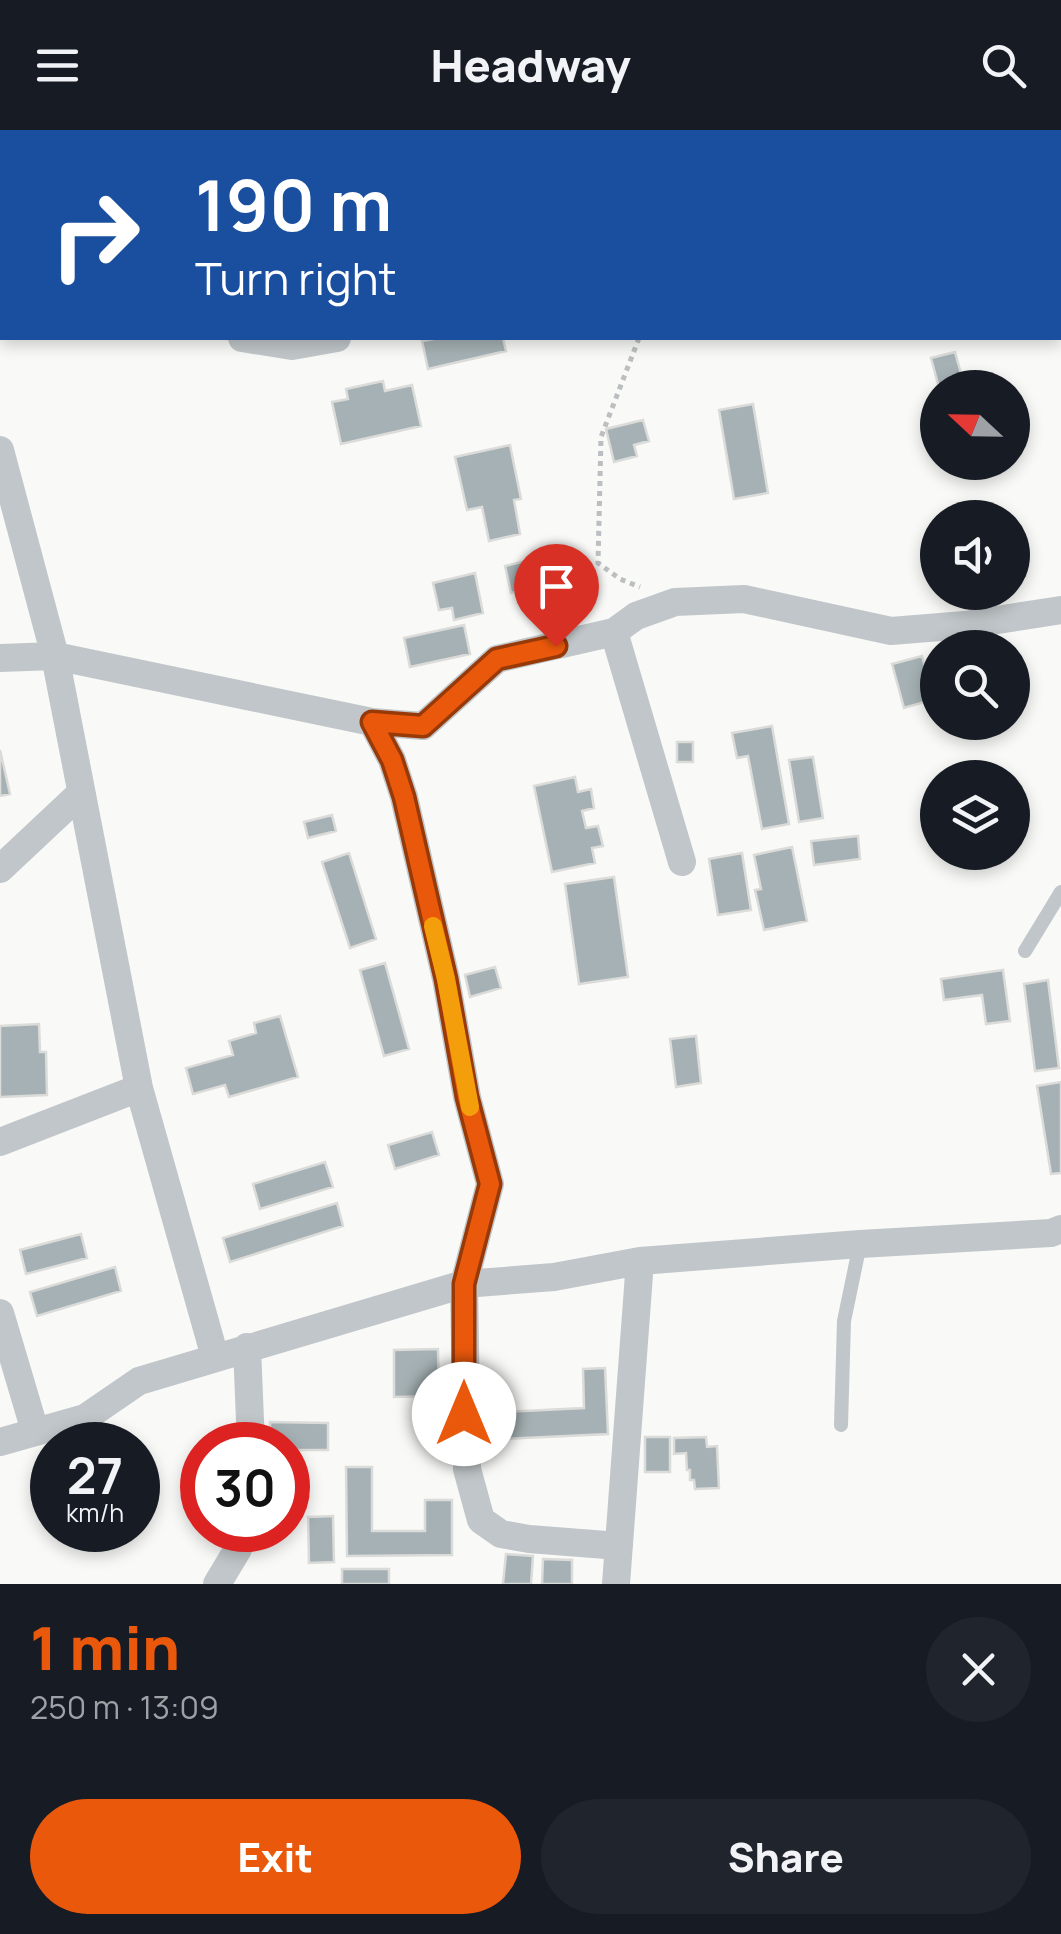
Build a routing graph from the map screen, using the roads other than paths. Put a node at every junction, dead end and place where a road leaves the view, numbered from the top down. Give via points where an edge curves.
1 (254, 340) edge
2 (326, 340) edge
3 (0, 450) edge
4 (1061, 610) edge
5 (614, 632) junction
6 (55, 656) junction
7 (0, 658) edge
8 (372, 722) junction
9 (82, 792) junction
10 (682, 862) dead end
11 (0, 868) edge
12 (1061, 892) edge
13 (1025, 951) dead end
14 (138, 1088) junction
15 (0, 1142) edge
16 (1061, 1230) edge
17 (860, 1244) junction
18 (640, 1261) junction
19 (464, 1284) junction
20 (0, 1313) edge
21 (247, 1347) junction
22 (216, 1356) junction
23 (31, 1422) edge
24 (69, 1422) edge
25 (250, 1422) edge
26 (840, 1424) dead end
27 (30, 1432) edge
28 (0, 1442) edge
29 (619, 1546) junction
30 (236, 1552) edge
31 (217, 1584) edge
32 (616, 1584) edge

1 - 2 street via 292,346
3 - 6 street
4 - 5 street via 890,630 744,599 675,602
5 - 8 street via 497,659 423,726
5 - 10 street
6 - 7 street
6 - 8 street
6 - 9 street
8 - 19 street via 404,797 490,1184
9 - 11 street
9 - 14 street
12 - 13 lane
14 - 15 street
14 - 22 street
16 - 17 street
17 - 18 street
17 - 26 lane via 844,1321
18 - 19 street
18 - 29 street
19 - 21 street
19 - 29 street via 467,1469 481,1520 501,1534 530,1540
20 - 23 street
21 - 22 street
21 - 25 street
22 - 24 street via 140,1381
27 - 28 street
29 - 32 street
30 - 31 street

